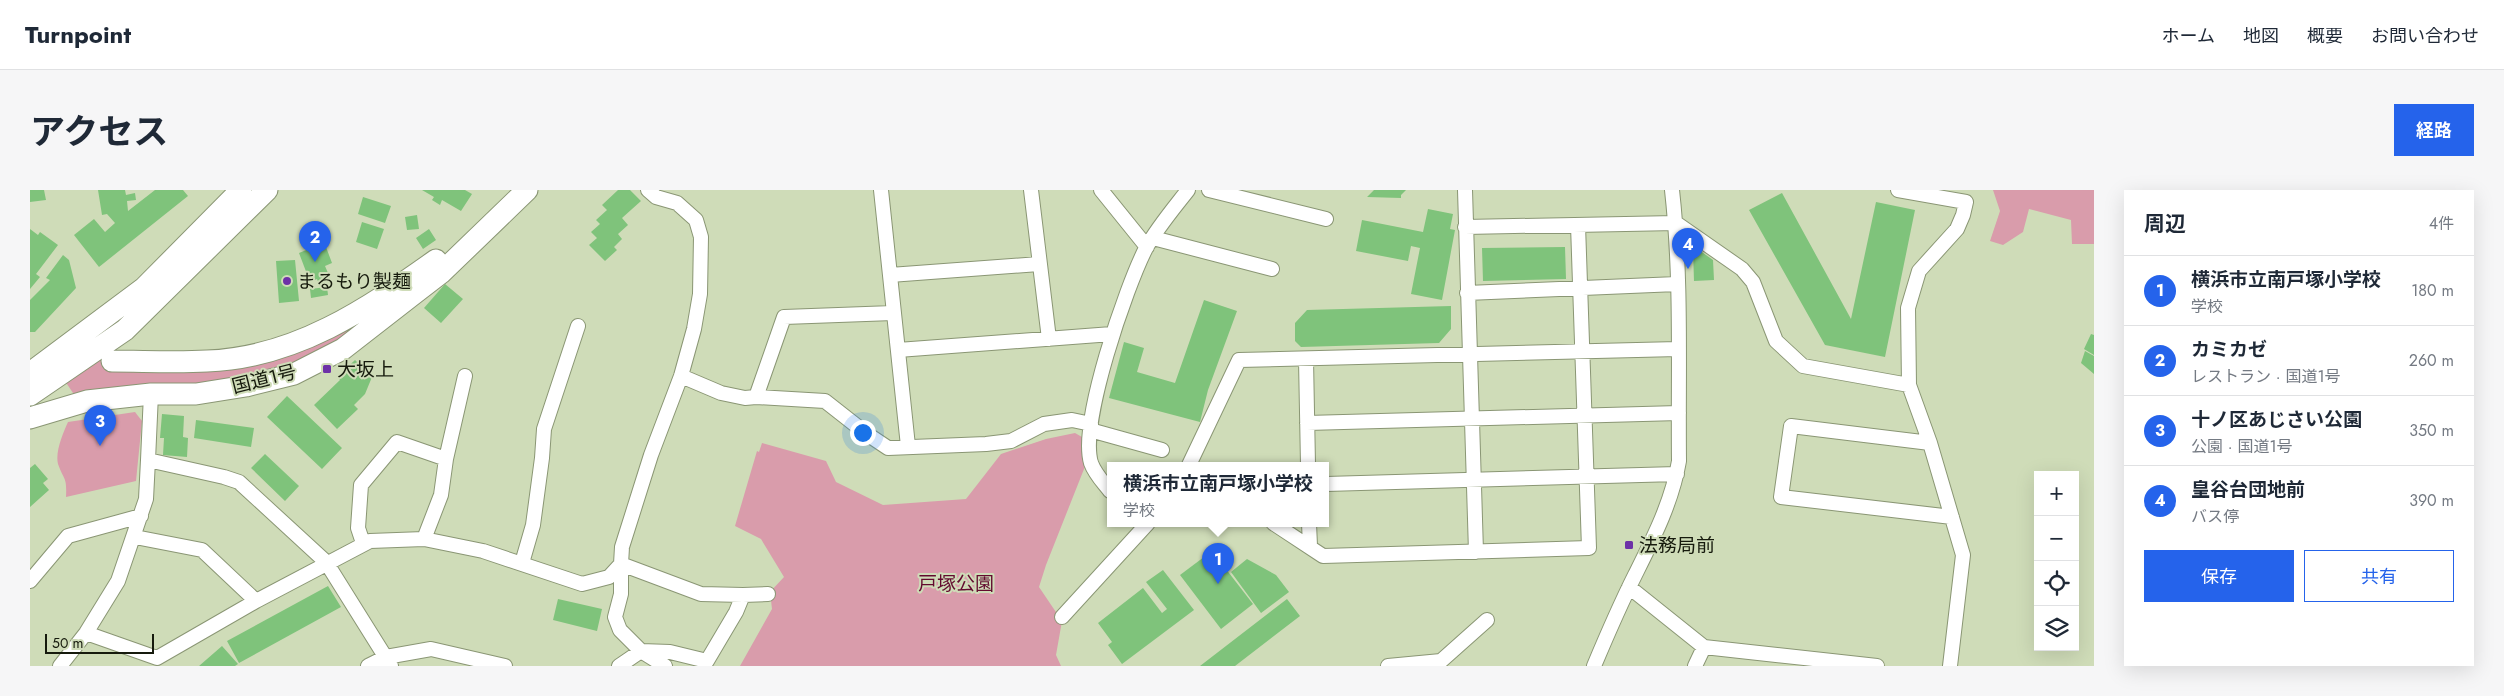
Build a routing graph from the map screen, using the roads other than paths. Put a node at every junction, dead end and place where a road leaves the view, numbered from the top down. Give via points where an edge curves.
1 (241, 190) edge
2 (267, 190) edge
3 (527, 190) edge
4 (648, 190) edge
5 (881, 190) edge
6 (1031, 190) edge
7 (1101, 190) edge
8 (1188, 190) edge
9 (1209, 190) edge
10 (1465, 190) edge
11 (1672, 190) edge
12 (1898, 190) edge
13 (505, 210) junction
14 (1326, 219) dead end
15 (1676, 223) junction
16 (1578, 225) junction
17 (1465, 227) junction
18 (1150, 243) junction
19 (1039, 264) junction
20 (1272, 268) dead end
21 (890, 275) junction
22 (1677, 284) junction
23 (1580, 288) junction
24 (1467, 293) junction
25 (893, 313) junction
26 (578, 326) dead end
27 (1112, 334) junction
28 (1049, 339) junction
29 (1678, 349) junction
30 (898, 350) junction
31 (1582, 352) junction
32 (1468, 355) junction
33 (1306, 359) junction
34 (112, 361) dead end
35 (32, 368) edge
36 (465, 376) dead end
37 (681, 376) junction
38 (1909, 386) junction
39 (30, 394) edge
40 (150, 394) junction
41 (756, 397) junction
42 (1678, 413) junction
43 (1584, 416) junction
44 (30, 418) edge
45 (1470, 419) junction
46 (1307, 423) junction
47 (1090, 427) junction
48 (1930, 443) junction
49 (908, 446) junction
50 (1162, 450) dead end
51 (446, 459) junction
52 (148, 460) junction
53 (1190, 462) edge
54 (1308, 462) edge
55 (1677, 474) junction
56 (1586, 477) junction
57 (1472, 480) junction
58 (1329, 484) edge
59 (1107, 488) edge
60 (141, 516) junction
61 (1952, 517) junction
62 (1144, 527) edge
63 (1279, 527) edge
64 (1309, 527) edge
65 (135, 537) junction
66 (424, 539) junction
67 (363, 543) junction
68 (1310, 546) junction
69 (1476, 552) junction
70 (326, 562) junction
71 (522, 563) junction
72 (621, 564) junction
73 (30, 581) edge
74 (1629, 587) junction
75 (768, 594) dead end
76 (743, 595) junction
77 (256, 601) junction
78 (1062, 617) dead end
79 (1487, 620) dead end
80 (86, 634) junction
81 (1704, 647) junction
82 (642, 651) junction
83 (389, 661) edge
84 (156, 662) edge
85 (1830, 664) edge
86 (60, 666) edge
87 (368, 666) edge
88 (505, 666) edge
89 (619, 666) edge
90 (665, 666) edge
91 (1388, 666) edge
92 (1594, 666) edge
93 (1695, 666) edge
94 (1877, 666) edge
95 (1950, 666) edge

1 - 35 highway via 144,288
2 - 39 highway via 125,330
3 - 13 highway, 国道1号
4 - 37 street via 656,197 687,210 696,220 701,237 700,294
5 - 21 street
6 - 19 street
7 - 18 street
8 - 18 street
9 - 14 street
10 - 17 street
11 - 15 street
12 - 38 street via 1966,202 1957,229 1919,271 1913,290 1908,308
13 - 34 highway, 国道1号 via 385,296 312,336 265,353 208,361
13 - 40 highway, 国道1号 via 441,273 343,350 294,374 246,386 196,394
15 - 16 street
15 - 22 street
15 - 38 street via 1742,269 1753,282 1776,341 1803,366
16 - 17 street
16 - 23 street
17 - 24 street
18 - 20 street
18 - 27 street
19 - 21 street
19 - 28 street
21 - 25 street
22 - 23 street
22 - 29 street
23 - 24 street
23 - 31 street
24 - 32 street
25 - 30 street
25 - 41 street via 784,317
26 - 71 street via 544,429 534,515
27 - 28 street
27 - 47 street
28 - 30 street
29 - 31 street
29 - 42 street
30 - 49 street
31 - 32 street
31 - 43 street
32 - 33 street
32 - 45 street
33 - 46 street
33 - 53 street via 1239,360
36 - 51 street
37 - 41 street via 721,393
37 - 72 street via 651,455 622,547
38 - 48 street
40 - 44 highway, 国道1号 via 87,401
40 - 52 street
41 - 49 street via 825,401 888,448
42 - 43 street
42 - 55 street
43 - 45 street
43 - 56 street
45 - 46 street
45 - 57 street
46 - 54 street
47 - 49 street via 1072,420 1044,424 1011,441
47 - 50 street
47 - 59 street via 1091,463
48 - 61 street
48 - 61 street via 1791,426 1781,497
51 - 66 street via 441,495
51 - 67 street via 397,442 362,485 358,528
52 - 60 street via 146,499
52 - 70 street via 238,482
55 - 56 street
55 - 74 street via 1667,507
56 - 57 street
56 - 69 street via 1589,548
57 - 58 street
57 - 69 street
60 - 65 street
60 - 73 street via 68,536
61 - 95 street via 1963,555
62 - 78 street
63 - 68 street
64 - 68 street
65 - 77 street via 202,550
65 - 80 street via 118,581
66 - 67 street via 370,540
66 - 71 street
67 - 70 street
68 - 69 street via 1323,556
70 - 77 street
70 - 83 street
71 - 72 street via 582,584 609,577
72 - 76 street via 701,594
72 - 82 street via 621,594 615,617 620,630
74 - 81 street
74 - 92 street
75 - 76 street
76 - 82 street via 707,661 670,652
77 - 84 street
79 - 91 street via 1441,661
80 - 84 street
80 - 86 street
81 - 85 street
81 - 93 street
82 - 89 street
82 - 90 street
83 - 87 street
83 - 88 street via 430,649
85 - 94 street

